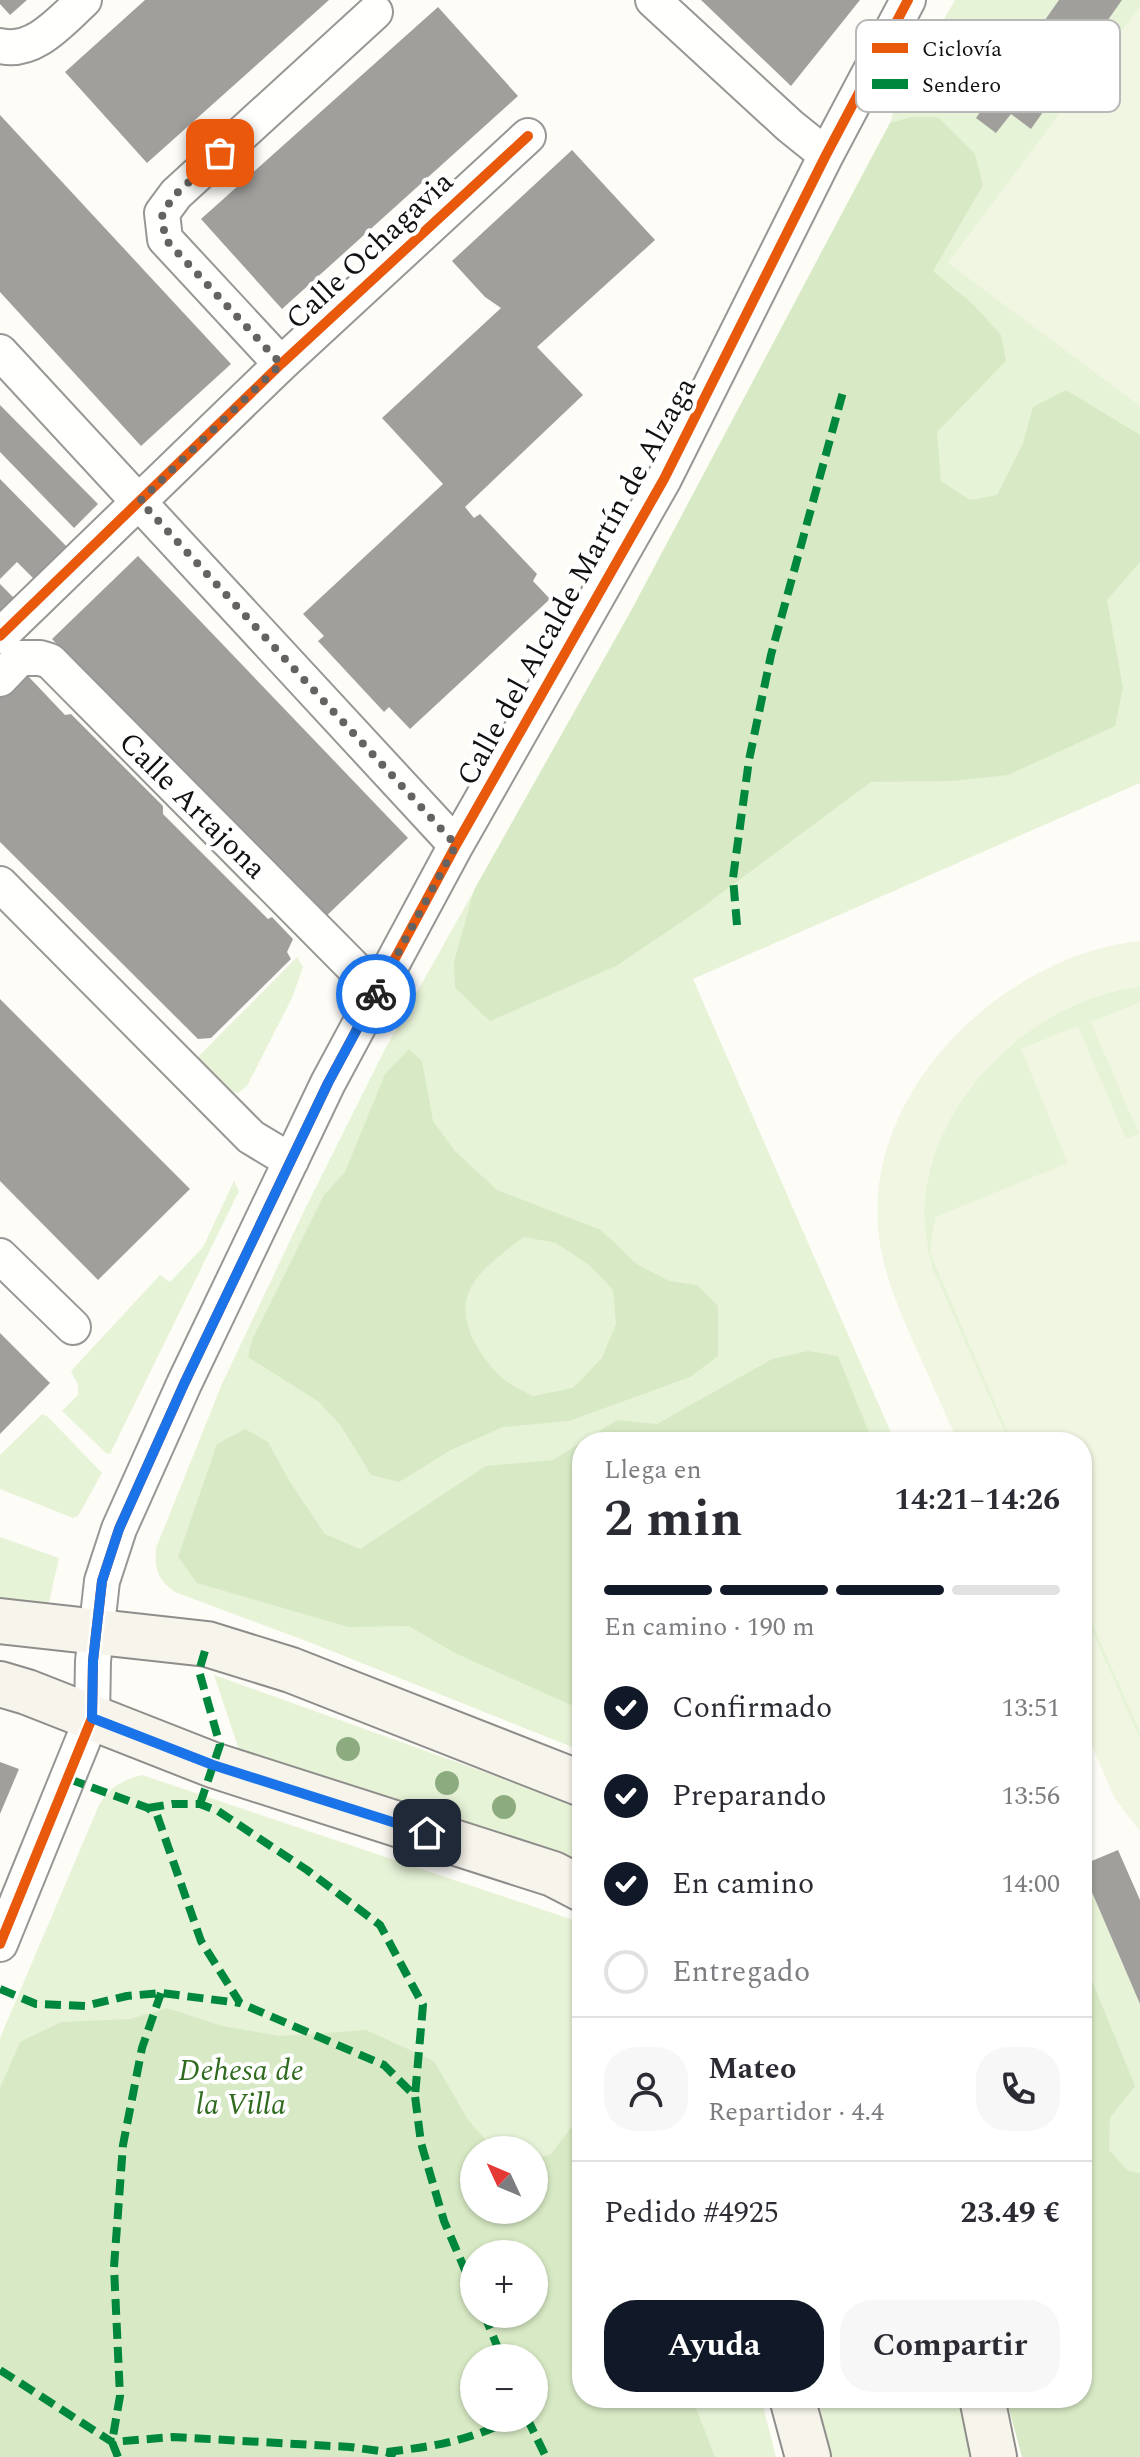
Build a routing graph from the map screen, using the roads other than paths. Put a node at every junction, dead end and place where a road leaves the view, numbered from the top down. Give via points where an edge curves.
1 (84, 0) edge
2 (653, 0) edge
3 (908, 0) edge
4 (375, 12) dead end
5 (897, 20) edge
6 (0, 46) edge
7 (856, 97) edge
8 (528, 136) dead end
9 (826, 155) junction
10 (0, 352) edge
11 (281, 364) junction
12 (140, 501) junction
13 (0, 636) edge
14 (0, 679) edge
15 (456, 845) junction
16 (0, 884) edge
17 (377, 991) junction
18 (291, 1161) junction
19 (0, 1256) edge
20 (73, 1327) dead end
21 (0, 1621) edge
22 (95, 1630) junction
23 (0, 1684) edge
24 (92, 1718) junction
25 (572, 1780) edge
26 (572, 1880) edge
27 (0, 1944) edge
28 (795, 2408) edge
29 (984, 2408) edge
30 (808, 2457) edge
31 (994, 2457) edge

1 - 6 street via 41,39 10,49
2 - 9 street
3 - 5 street, Calle del Alcalde Martín de Alzaga
4 - 11 street, Calle Ochagavia via 176,194 162,213 165,239
7 - 9 street, Calle del Alcalde Martín de Alzaga
8 - 11 street, Calle Ochagavia
9 - 15 street, Calle del Alcalde Martín de Alzaga via 664,479
10 - 12 street
11 - 12 street, Calle Ochagavia
12 - 13 street, Calle Ochagavia
12 - 15 street
14 - 17 street, Calle Artajona via 20,658 50,661
15 - 17 street, Calle del Alcalde Martín de Alzaga
16 - 18 street via 251,1137
17 - 18 street, Calle del Alcalde Martín de Alzaga
18 - 22 street, Calle del Alcalde Martín de Alzaga via 119,1529 102,1581
19 - 20 street
21 - 22 street
22 - 24 street, Calle del Alcalde Martín de Alzaga
22 - 25 street via 207,1644 278,1666
23 - 24 street
24 - 26 street via 213,1765
24 - 27 street
28 - 30 street
29 - 31 street

